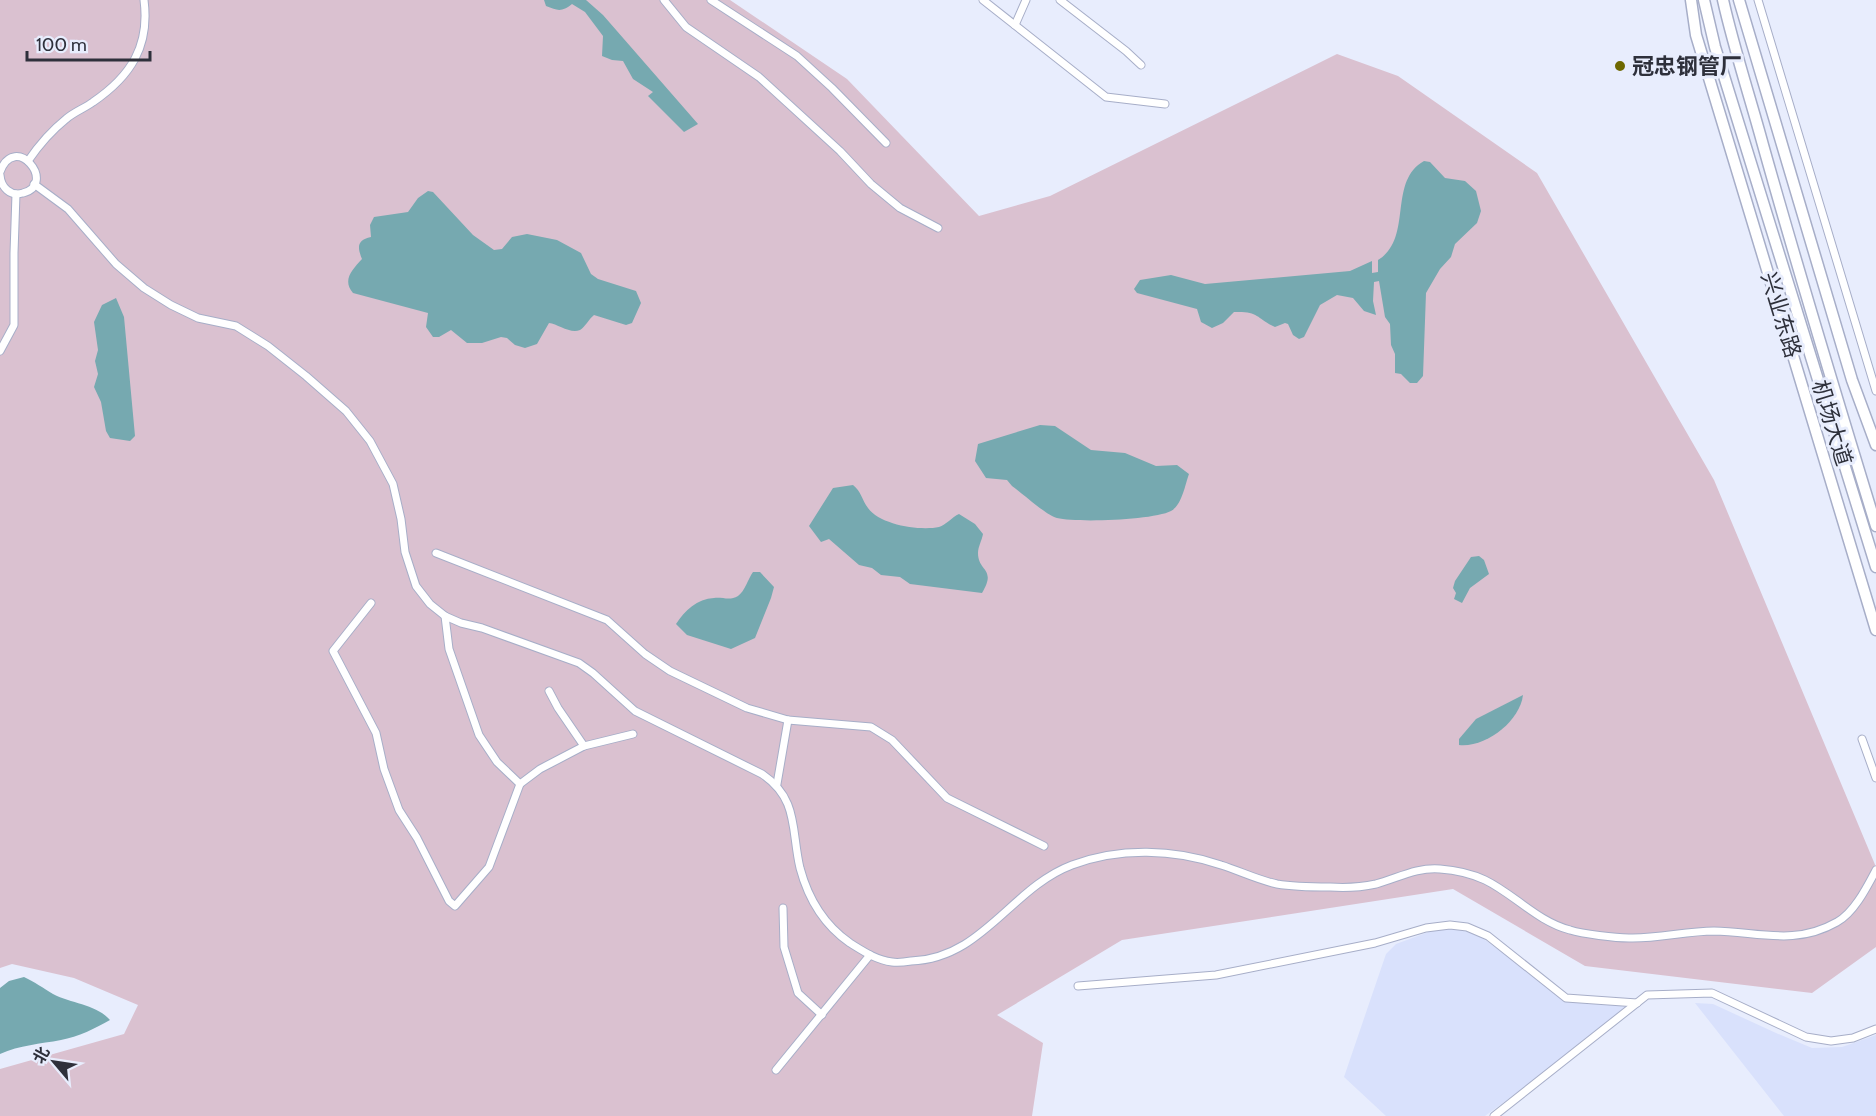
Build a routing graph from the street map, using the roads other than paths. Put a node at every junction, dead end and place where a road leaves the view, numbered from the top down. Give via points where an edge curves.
1 (144, 0) edge
2 (664, 0) edge
3 (711, 0) edge
4 (983, 0) edge
5 (1026, 0) edge
6 (1060, 0) edge
7 (1691, 0) edge
8 (1704, 0) edge
9 (1723, 0) edge
10 (1739, 0) edge
11 (1758, 0) edge
12 (1015, 25) junction
13 (1141, 65) dead end
14 (1165, 104) dead end
15 (886, 143) dead end
16 (28, 160) junction
17 (0, 174) edge
18 (34, 184) junction
19 (16, 194) junction
20 (938, 228) dead end
21 (0, 351) edge
22 (1876, 391) edge
23 (1876, 445) edge
24 (1876, 526) edge
25 (436, 553) dead end
26 (1876, 567) edge
27 (371, 603) dead end
28 (445, 616) junction
29 (1876, 630) edge
30 (549, 691) dead end
31 (788, 720) junction
32 (633, 734) dead end
33 (1862, 739) dead end
34 (584, 746) junction
35 (1876, 778) edge
36 (520, 784) junction
37 (777, 784) junction
38 (1044, 846) dead end
39 (1876, 870) edge
40 (783, 908) dead end
41 (870, 955) junction
42 (1078, 986) dead end
43 (1637, 1003) junction
44 (822, 1015) junction
45 (1876, 1029) edge
46 (776, 1070) dead end
47 (1494, 1116) edge

1 - 16 street via 144,36 131,67 115,86 68,117
2 - 20 street via 686,27 759,77 871,184 900,208
3 - 15 street via 797,56
4 - 12 street
5 - 12 street
6 - 13 street
7 - 29 main road, 兴业东路 via 1696,35
8 - 26 main road, 机场大道 via 1715,47
9 - 24 main road, 兴业东路 via 1805,297
10 - 23 main road via 1852,380
11 - 22 street
12 - 14 street via 1106,97
16 - 17 street via 11,159
16 - 18 street via 35,170
17 - 19 street via 2,184
18 - 19 street via 28,191
18 - 28 street via 68,209 116,264 144,288 198,318 236,326 306,376 346,411 370,441 393,484 405,552 416,586
19 - 21 street via 14,325
25 - 31 street via 607,620 670,671 747,708
27 - 36 street via 333,651 376,733 399,810 448,900 455,906 489,867
28 - 36 street via 449,649 479,735 497,762
28 - 37 street via 579,663 634,711
30 - 34 street
31 - 37 street
31 - 38 street via 871,727 892,740 947,798
32 - 34 street
33 - 35 street
34 - 36 street
37 - 41 street via 790,810 800,867 822,917 832,930
39 - 41 street via 1840,921 1810,934 1788,937 1714,932 1629,938 1569,930 1485,881 1442,869 1426,868 1374,884 1335,888 1279,884 1198,858 1156,852 1116,854 1072,865 1041,881 978,936 943,957 892,962
40 - 44 street via 784,947 798,993
41 - 44 street
42 - 43 street via 1216,975 1450,925 1488,936 1566,998
43 - 45 street via 1647,995 1712,993 1806,1036 1831,1041
43 - 47 street
44 - 46 street

